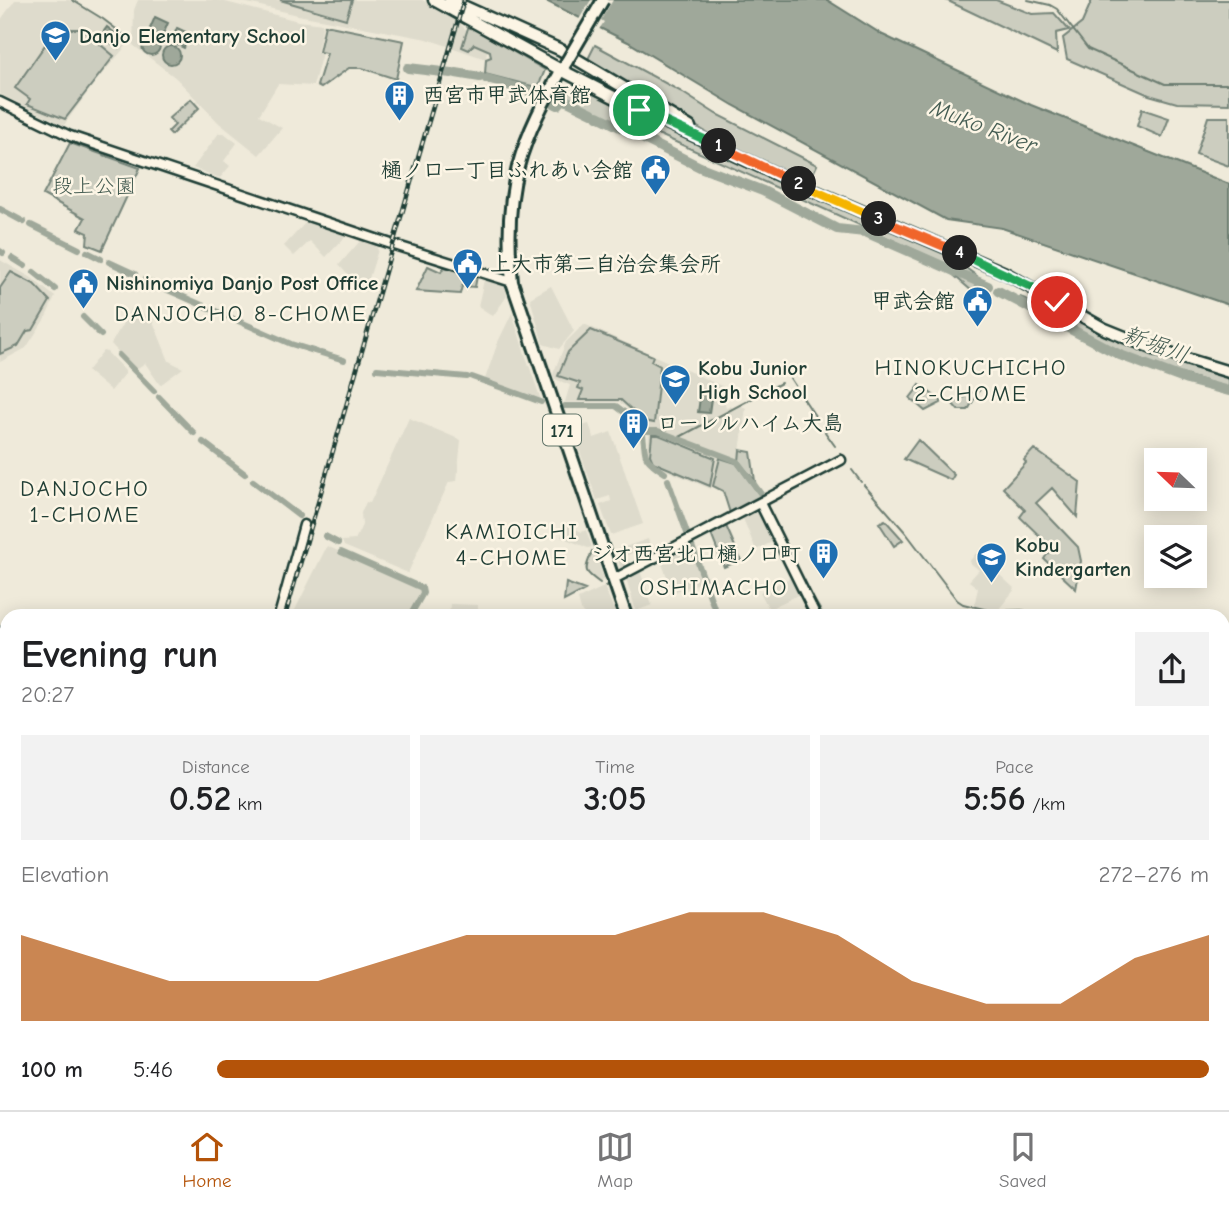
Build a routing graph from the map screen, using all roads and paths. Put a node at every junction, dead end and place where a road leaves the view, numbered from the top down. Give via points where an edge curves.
1 (434, 0) edge
2 (450, 0) edge
3 (603, 0) edge
4 (564, 65) junction
5 (0, 102) edge
6 (717, 145) junction
7 (512, 282) junction
8 (1229, 372) edge
9 (841, 460) dead end
10 (760, 503) junction
11 (304, 525) dead end
12 (614, 579) junction
13 (281, 609) edge
14 (624, 609) edge
15 (813, 609) edge

1 - 4 main road
2 - 6 main road via 561,50
3 - 4 highway, 171, bridge
4 - 6 main road
4 - 7 highway, 171 via 537,115 516,172 509,208
5 - 7 street via 70,136
6 - 8 main road via 1005,273 1131,341
7 - 12 highway, 171
9 - 10 street
10 - 12 street
10 - 15 street
11 - 13 street
12 - 14 highway, 171

